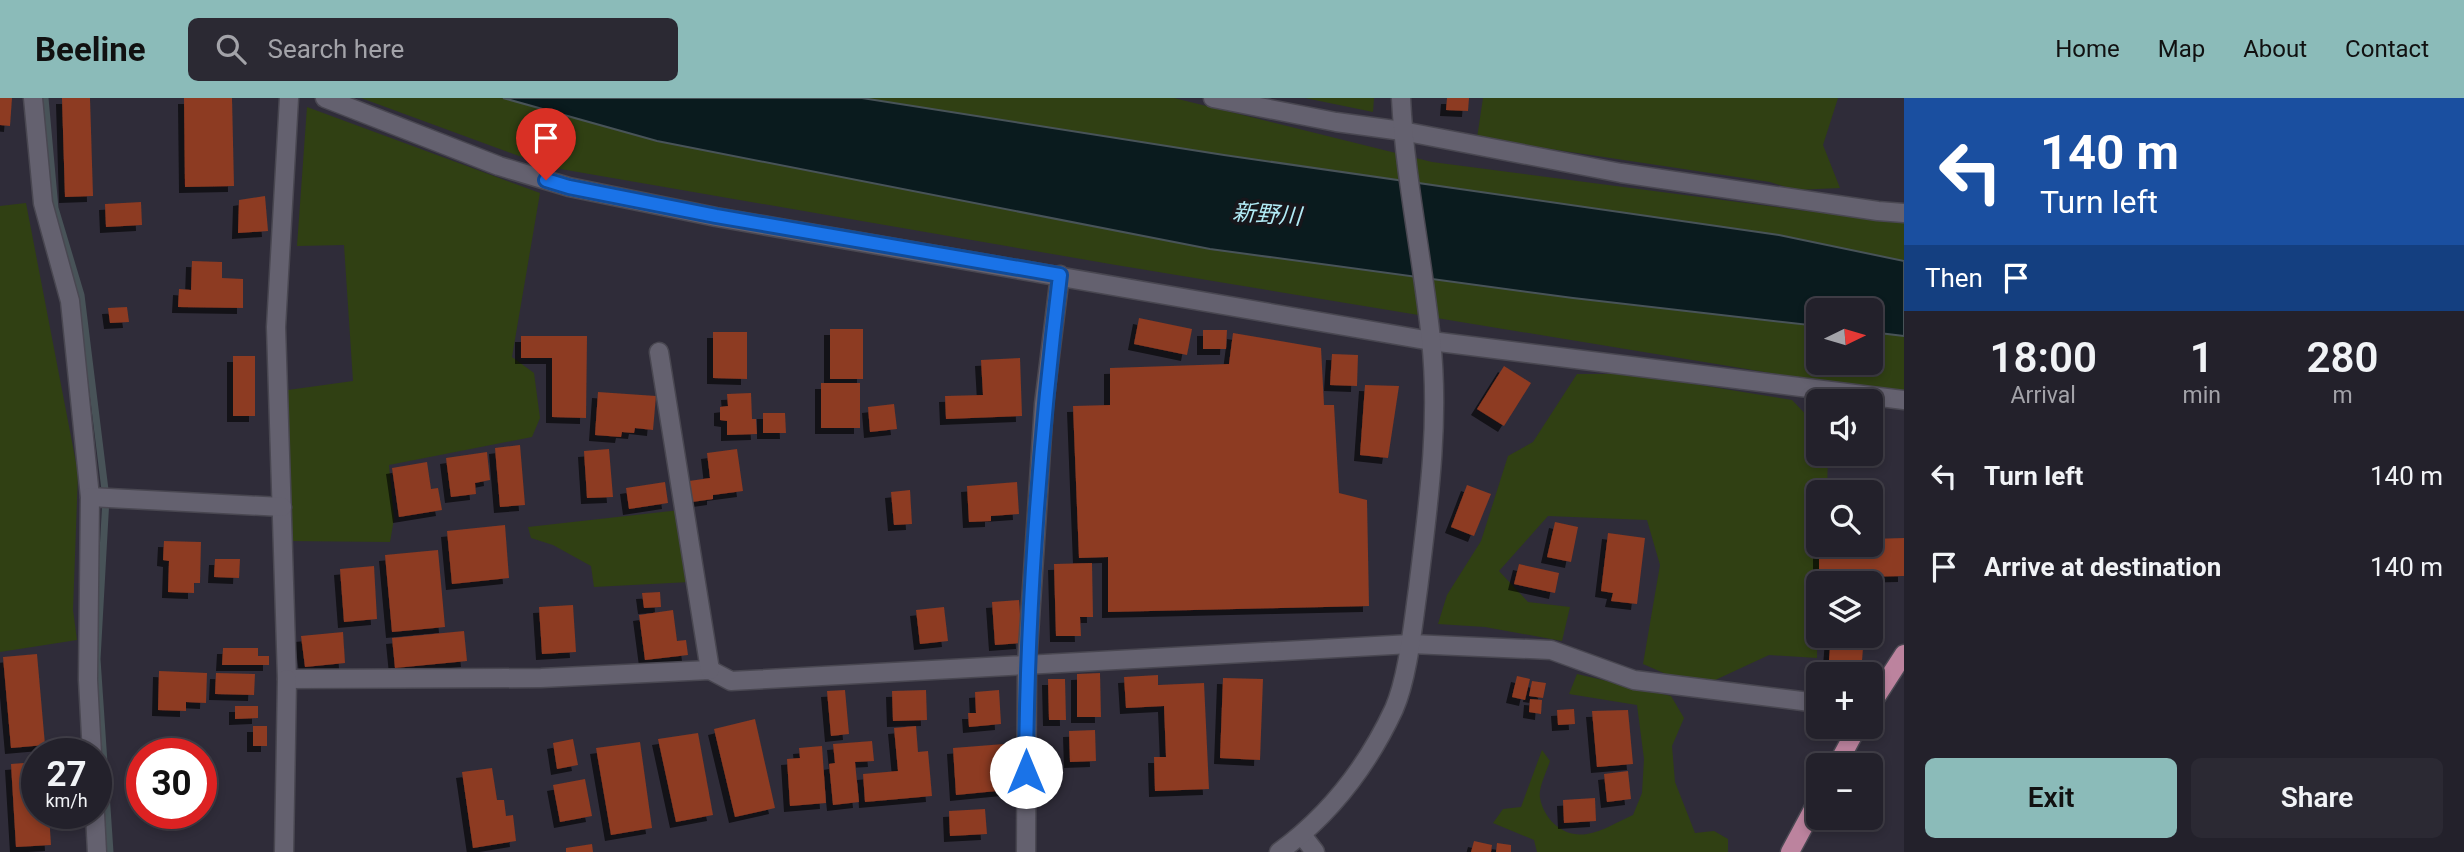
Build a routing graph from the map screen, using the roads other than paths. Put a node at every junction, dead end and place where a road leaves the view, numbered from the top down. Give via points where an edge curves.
1 (33, 98) edge
2 (289, 98) edge
3 (325, 98) edge
4 (1213, 98) edge
5 (1401, 98) edge
6 (1402, 131) junction
7 (1904, 212) edge
8 (1060, 275) junction
9 (1431, 341) junction
10 (659, 352) dead end
11 (1904, 400) edge
12 (90, 497) junction
13 (282, 507) junction
14 (1411, 644) junction
15 (1904, 654) edge
16 (1027, 665) junction
17 (710, 670) junction
18 (287, 679) junction
19 (1883, 685) edge
20 (1806, 702) edge
21 (91, 738) edge
22 (1806, 822) edge
23 (96, 829) edge
24 (1302, 835) junction
25 (97, 852) edge
26 (284, 852) edge
27 (1026, 852) edge
28 (1279, 852) edge
29 (1315, 852) edge
30 (1790, 852) edge

1 - 12 street via 43,204 70,301
2 - 13 street via 276,327
3 - 8 street via 499,166 569,187
4 - 6 street
5 - 6 street
6 - 7 street via 1621,173
6 - 9 street
8 - 9 street
8 - 16 street via 1044,404
9 - 11 street
9 - 14 street via 1435,408
10 - 17 street
12 - 13 street
12 - 21 street
13 - 18 street
14 - 16 street
14 - 20 street via 1551,650 1634,680
14 - 24 street via 1395,706 1374,746 1337,802
15 - 19 main road
16 - 17 street via 731,681
16 - 27 street
17 - 18 street via 541,678
18 - 26 street
22 - 30 main road
23 - 25 street
24 - 28 street
24 - 29 street

